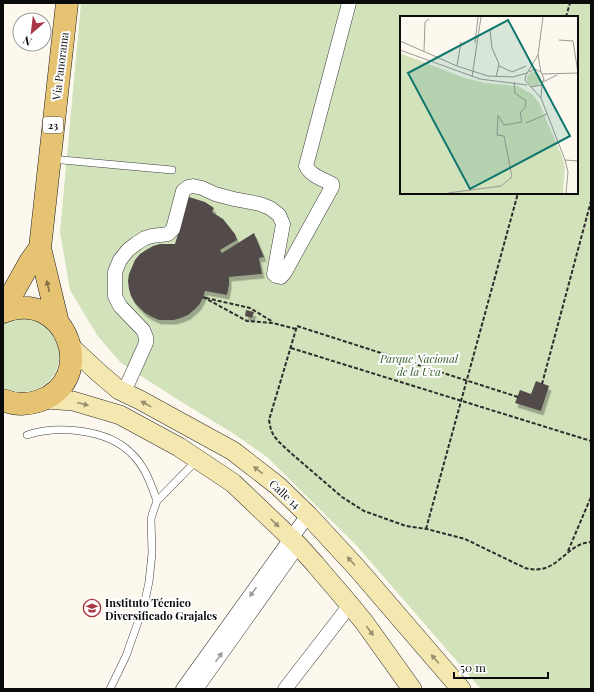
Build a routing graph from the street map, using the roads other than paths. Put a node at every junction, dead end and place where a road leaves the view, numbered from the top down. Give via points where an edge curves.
1 (68, 3) edge
2 (349, 3) edge
3 (50, 159) junction
4 (172, 170) dead end
5 (40, 248) junction
6 (3, 311) edge
7 (58, 323) junction
8 (70, 346) junction
9 (124, 392) junction
10 (3, 400) edge
11 (38, 401) junction
12 (3, 416) edge
13 (27, 435) dead end
14 (198, 460) junction
15 (157, 501) junction
16 (312, 519) junction
17 (295, 542) junction
18 (350, 605) junction
19 (202, 671) junction
20 (110, 689) edge
21 (182, 689) edge
22 (196, 689) edge
23 (285, 689) edge
24 (412, 689) edge
25 (461, 689) edge

1 - 3 main road, Vía Panorama / 23
2 - 9 street via 306,166 311,173 332,184 332,187 285,272 281,277 274,274 283,224 279,215 260,204 215,194 202,188 188,187 183,191 173,230 168,234 145,238 137,243 120,260 115,272 115,296 120,306 143,330 146,337 146,343
3 - 4 lane
3 - 5 main road, Vía Panorama / 23
5 - 6 main road, Vía Panorama / 23
7 -> 5 main road, Vía Panorama / 23
6 - 7 main road via 32,308
7 - 8 main road
8 - 9 main road, Calle 14
8 - 11 main road via 70,364 64,380 52,394
16 -> 9 main road, Calle 14 via 278,486 233,451
10 - 11 main road via 15,404
11 - 12 main road
11 -> 14 main road via 73,401 120,415
13 - 15 lane via 45,431 88,432 123,446 132,453 150,480
14 - 15 lane
14 -> 17 main road via 233,483
15 - 20 lane via 151,519 150,582 126,656
16 - 17 street
25 -> 16 main road, Calle 14
17 - 18 main road
17 - 19 street
18 - 23 street
18 -> 24 main road
19 - 21 street
19 - 22 street

